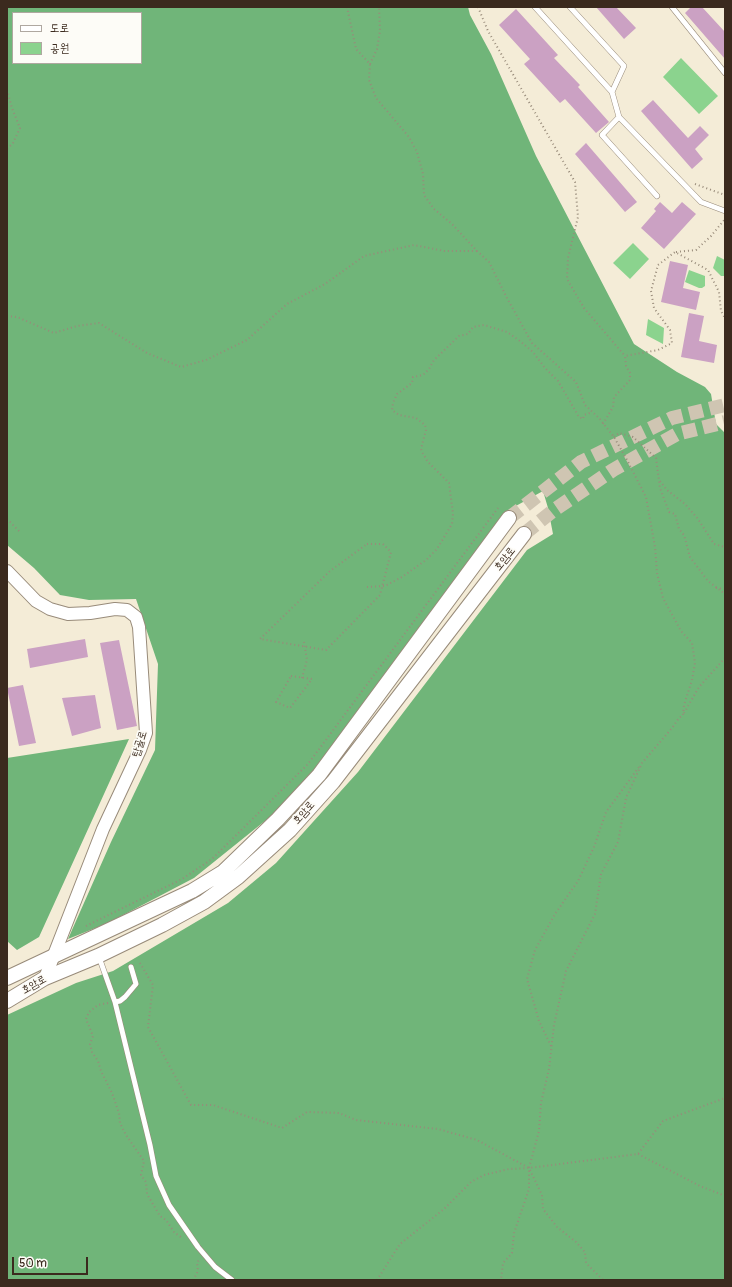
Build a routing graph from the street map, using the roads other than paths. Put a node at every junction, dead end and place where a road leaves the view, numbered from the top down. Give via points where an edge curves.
1 (535, 7) edge
2 (570, 7) edge
3 (672, 7) edge
4 (725, 73) edge
5 (612, 92) junction
6 (619, 117) junction
7 (657, 196) dead end
8 (725, 211) edge
9 (509, 518) tunnel mouth
10 (524, 534) tunnel mouth
11 (7, 572) edge
12 (103, 829) junction
13 (105, 844) dead end
14 (52, 956) junction
15 (98, 956) junction
16 (131, 967) dead end
17 (10, 977) edge
18 (45, 978) junction
19 (7, 1002) edge
20 (115, 1002) junction
21 (232, 1280) edge

1 - 5 lane
2 - 5 lane via 624,66
3 - 4 lane
5 - 6 lane
6 - 7 lane via 602,135
6 - 8 lane via 701,202
9 - 14 main road via 319,774 278,819 222,872 192,891
10 - 15 main road, 호암로 via 333,782 290,830 238,877 204,902
11 - 12 street, 탑골로 via 36,601 50,609 68,614 128,610 136,617 139,627 146,733
12 - 13 lane
12 - 14 street, 탑골로
14 - 17 main road
14 - 18 street, 탑골로
15 - 18 main road, 호암로
15 - 20 lane
16 - 20 lane via 136,984 125,997
18 - 19 main road, 호암로
20 - 21 lane via 156,1176 169,1205 201,1251 215,1267

